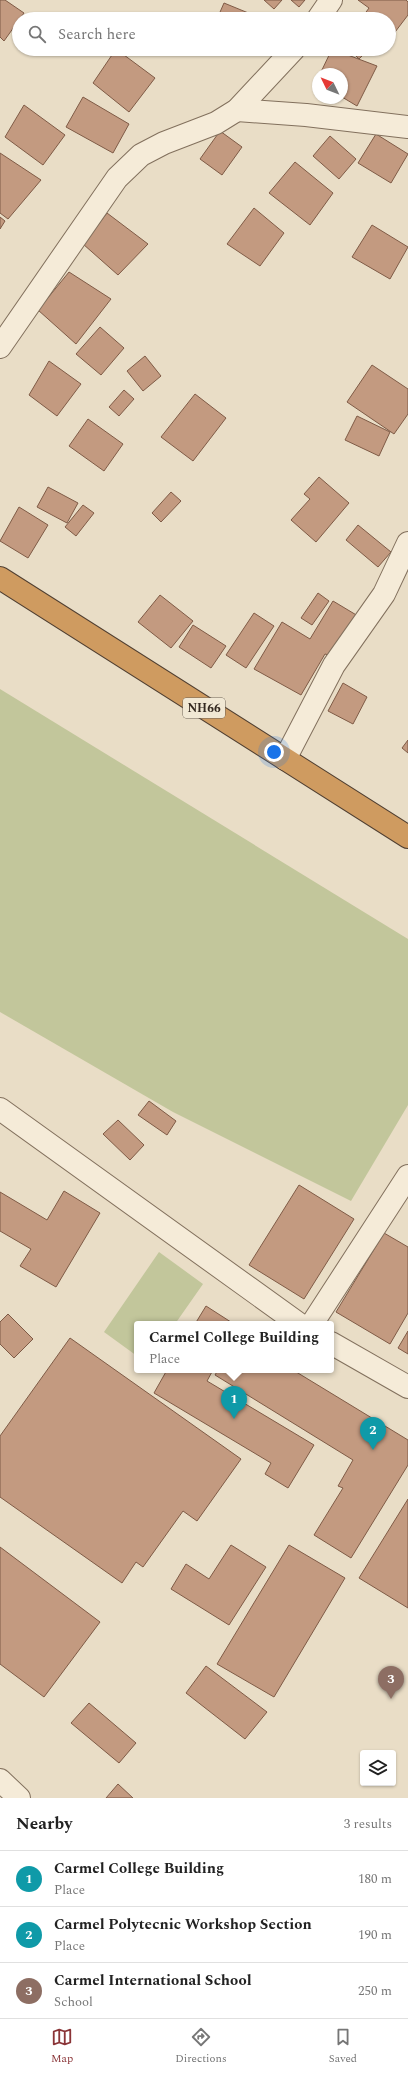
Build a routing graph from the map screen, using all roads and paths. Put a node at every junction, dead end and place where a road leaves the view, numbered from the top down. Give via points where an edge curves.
1 (331, 0) edge
2 (323, 12) edge
3 (287, 56) edge
4 (237, 110) junction
5 (408, 127) edge
6 (0, 347) edge
7 (408, 543) edge
8 (0, 578) edge
9 (285, 759) junction
10 (408, 837) edge
11 (0, 1109) edge
12 (408, 1176) edge
13 (295, 1321) edge
14 (314, 1321) edge
15 (334, 1345) edge
16 (408, 1387) edge
17 (0, 1780) edge
18 (20, 1798) edge

1 - 2 street
3 - 4 street
4 - 5 street
4 - 6 street via 216,123 164,143 141,155 117,178
7 - 9 street via 384,594 334,665
8 - 9 highway, NH66
9 - 10 highway, NH66
11 - 13 street
12 - 14 street
15 - 16 street
17 - 18 street

